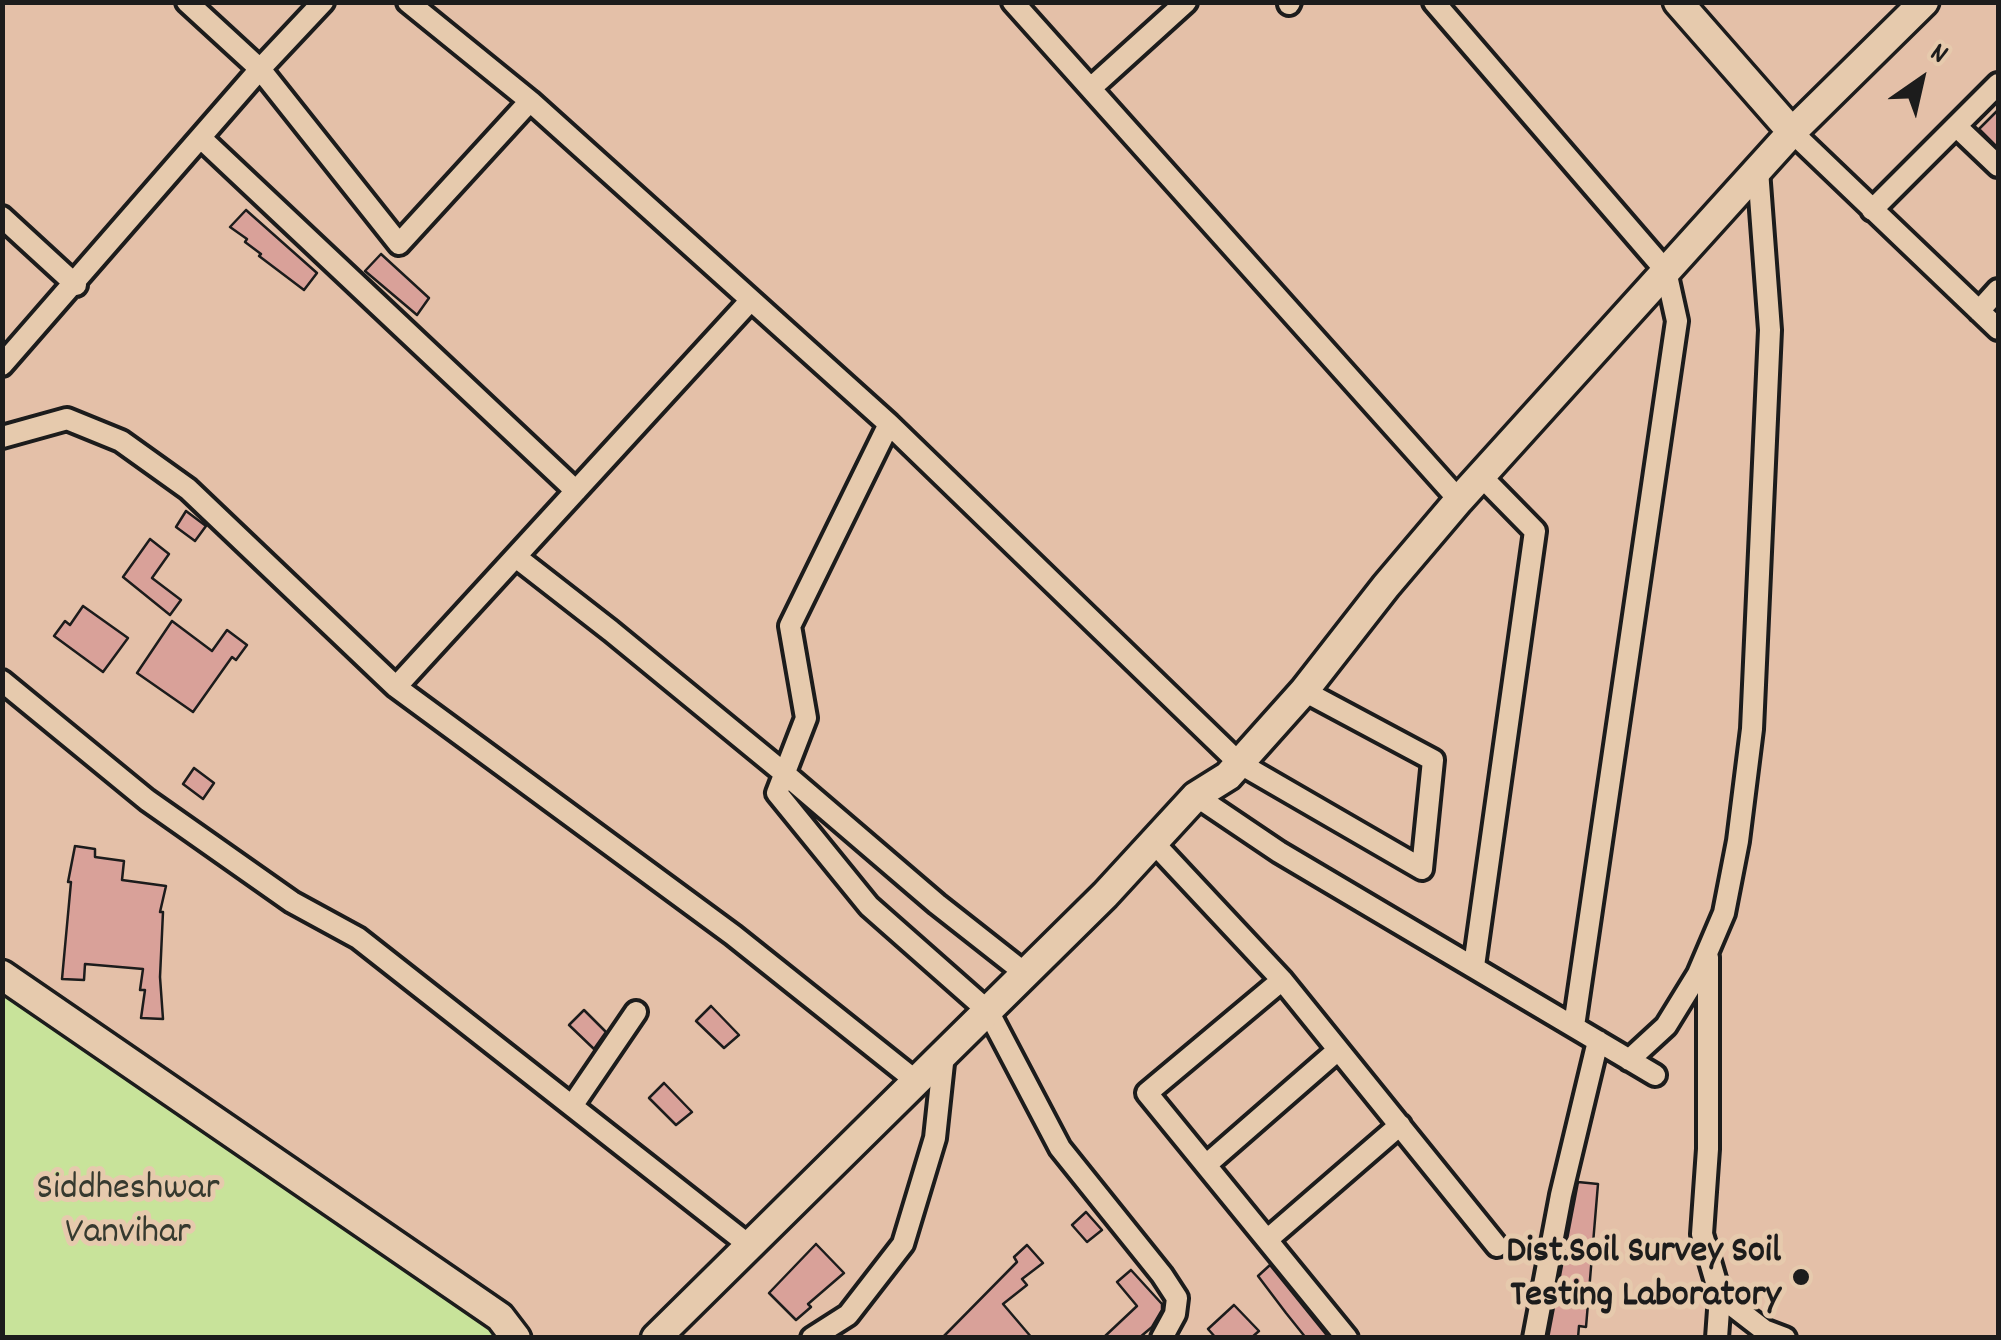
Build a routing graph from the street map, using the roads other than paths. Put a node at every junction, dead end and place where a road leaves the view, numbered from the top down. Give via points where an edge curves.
1 (187, 2) edge
2 (323, 2) edge
3 (408, 2) edge
4 (1012, 2) edge
5 (1186, 2) edge
6 (1434, 2) edge
7 (1678, 2) edge
8 (1924, 2) edge
9 (260, 70) junction
10 (1998, 84) edge
11 (1091, 88) junction
12 (530, 100) junction
13 (1956, 126) junction
14 (1792, 132) junction
15 (202, 138) junction
16 (1998, 166) edge
17 (1758, 170) junction
18 (1872, 210) junction
19 (2, 217) edge
20 (1666, 271) junction
21 (76, 285) junction
22 (1998, 290) edge
23 (750, 300) junction
24 (1980, 311) junction
25 (1998, 329) edge
26 (3, 367) edge
27 (890, 424) junction
28 (2, 437) edge
29 (1481, 476) junction
30 (576, 491) junction
31 (1459, 500) junction
32 (516, 557) junction
33 (2, 681) edge
34 (396, 687) junction
35 (1304, 691) junction
36 (1239, 763) junction
37 (784, 773) junction
38 (1196, 796) junction
39 (1152, 841) junction
40 (1708, 952) junction
41 (1474, 966) junction
42 (1026, 974) junction
43 (2, 975) edge
44 (1282, 980) junction
45 (988, 1011) junction
46 (636, 1012) dead end
47 (1574, 1026) junction
48 (1598, 1041) junction
49 (1338, 1050) junction
50 (944, 1054) junction
51 (1628, 1060) junction
52 (1655, 1076) dead end
53 (916, 1082) junction
54 (572, 1106) junction
55 (1400, 1125) junction
56 (1206, 1165) junction
57 (1267, 1240) junction
58 (750, 1246) junction
59 (1498, 1246) dead end
60 (1720, 1296) junction
61 (848, 1315) junction
62 (1164, 1337) edge
63 (516, 1338) edge
64 (656, 1338) edge
65 (812, 1338) edge
66 (834, 1338) edge
67 (1346, 1338) edge
68 (1534, 1338) edge
69 (1717, 1338) edge
70 (1785, 1338) edge

1 - 9 street
2 - 9 street
3 - 12 street
4 - 11 street
5 - 11 street
6 - 20 street
7 - 14 street
8 - 14 street
9 - 12 street via 399,244
9 - 15 street
10 - 13 street
11 - 31 street
12 - 23 street
13 - 16 street
13 - 18 street
14 - 17 street
14 - 18 street
15 - 21 street
15 - 30 street
17 - 20 street
17 - 40 street via 1770,330 1752,729 1724,913
18 - 24 street
19 - 21 street
20 - 29 street
20 - 47 street via 1677,321
21 - 26 street
22 - 24 street
23 - 27 street
23 - 30 street
24 - 25 street
27 - 36 street
27 - 37 street via 790,626 806,718
28 - 34 street via 67,419 122,441 188,488
29 - 31 street
29 - 41 street via 1535,531
30 - 32 street
31 - 35 street
32 - 34 street
32 - 37 street
33 - 54 street via 146,800 292,902 358,938
34 - 53 street via 734,935
35 - 36 street
35 - 36 street via 1433,760 1422,869
36 - 38 street
37 - 42 street
37 - 45 street via 777,793 869,906
38 - 39 street
38 - 41 street
39 - 42 street
39 - 44 street
40 - 51 street via 1666,1026
40 - 60 street via 1702,1234
41 - 47 street
42 - 45 street
43 - 63 street via 500,1318
44 - 49 street
44 - 56 street via 1146,1093
45 - 50 street
45 - 62 street via 1060,1148 1176,1298
46 - 54 street
47 - 48 street
48 - 51 street
48 - 68 street
49 - 55 street
49 - 56 street
50 - 53 street
50 - 61 street via 935,1138 903,1244
51 - 52 street
53 - 58 street
54 - 58 street
55 - 57 street
55 - 59 street
56 - 57 street
57 - 67 street
58 - 64 street
60 - 69 street
60 - 70 street
61 - 65 street
61 - 66 street

